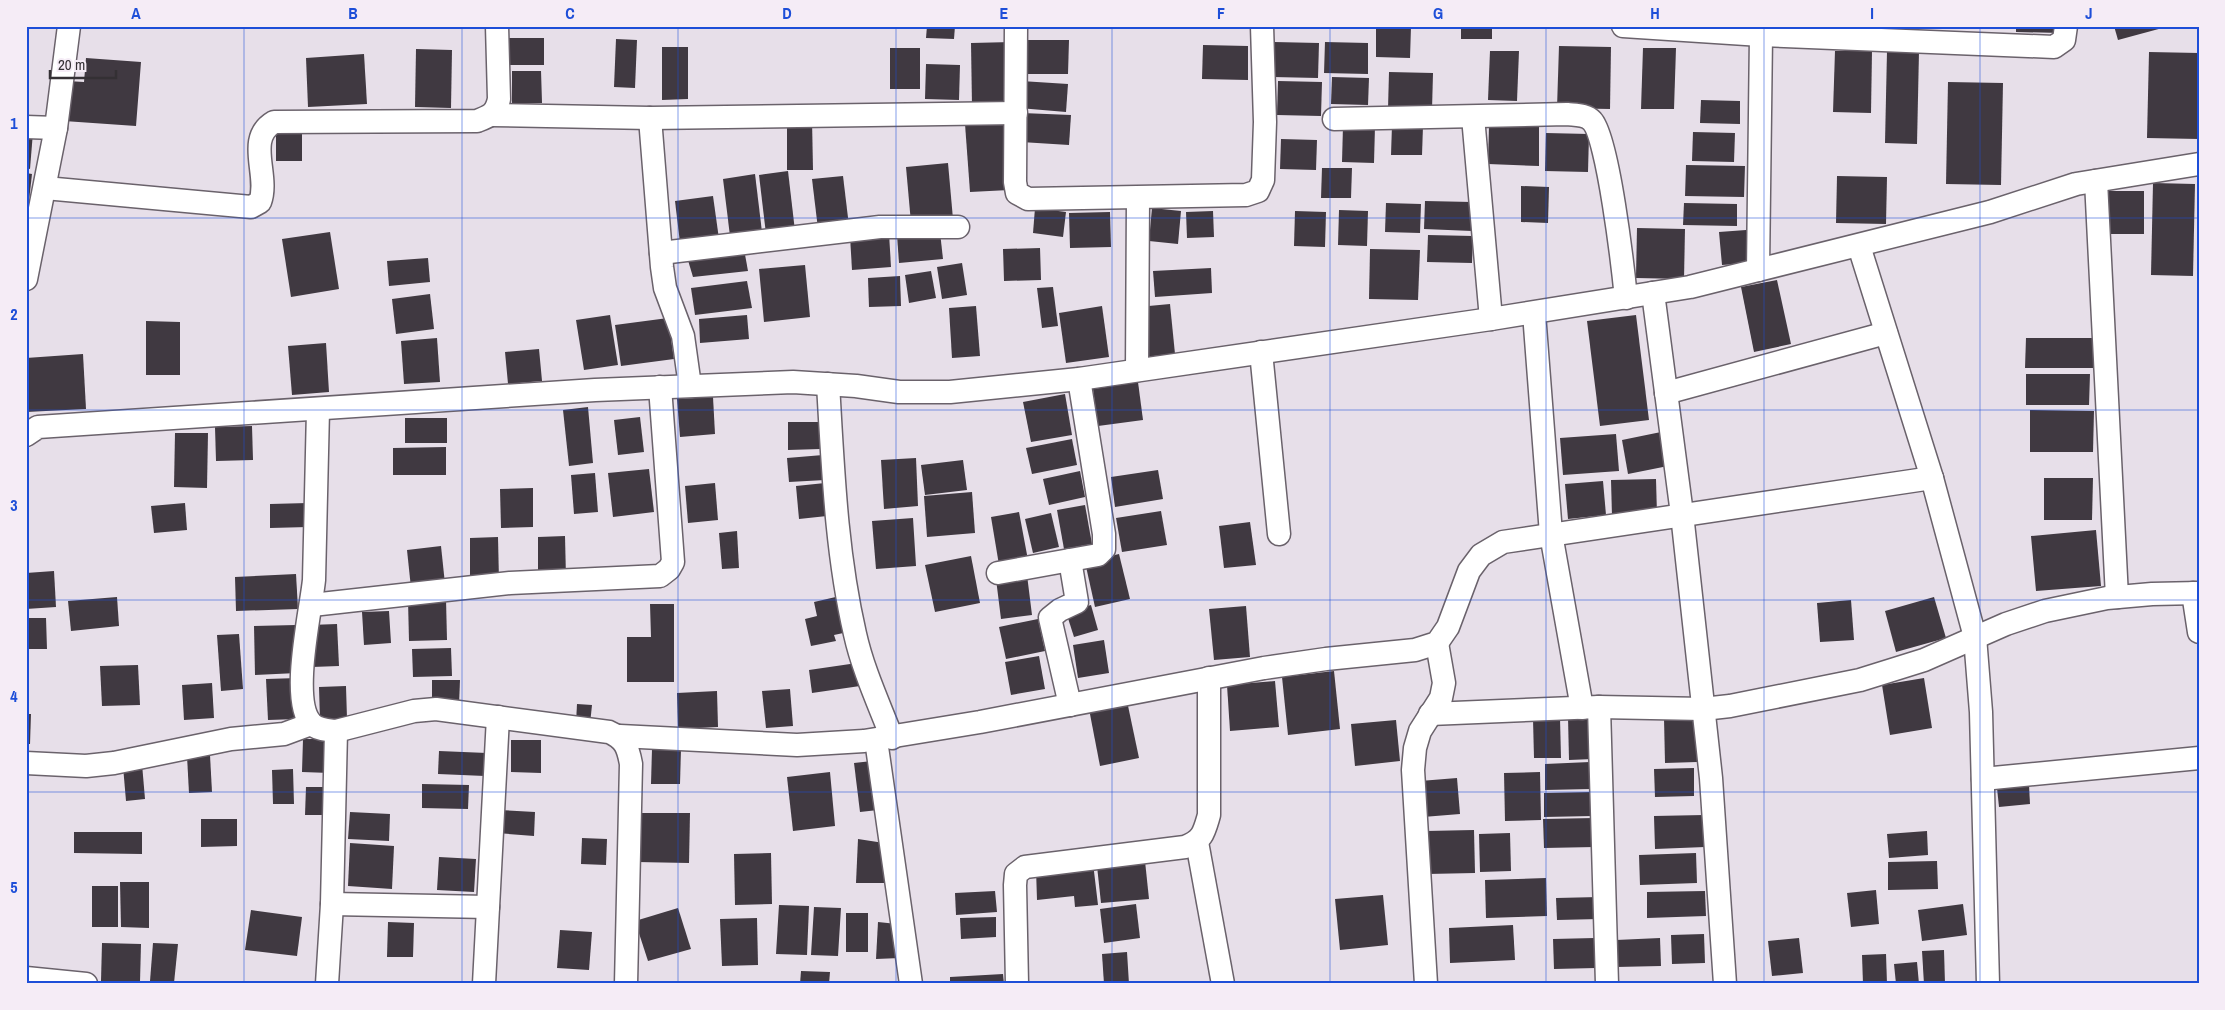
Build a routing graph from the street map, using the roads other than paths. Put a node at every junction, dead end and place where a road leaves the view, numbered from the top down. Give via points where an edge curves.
1 (69, 26) edge
2 (497, 26) edge
3 (1016, 26) edge
4 (1262, 26) edge
5 (1623, 26) edge
6 (2066, 26) edge
7 (1761, 35) junction
8 (1016, 113) junction
9 (492, 115) junction
10 (1473, 117) junction
11 (650, 118) junction
12 (1334, 119) dead end
13 (26, 127) edge
14 (56, 128) junction
15 (2199, 164) edge
16 (2096, 181) junction
17 (45, 188) junction
18 (1138, 198) junction
19 (958, 226) dead end
20 (1859, 246) junction
21 (661, 253) junction
22 (1758, 270) junction
23 (26, 279) edge
24 (1653, 293) junction
25 (1626, 298) junction
26 (1534, 313) junction
27 (1491, 319) junction
28 (1886, 333) junction
29 (1261, 352) junction
30 (1137, 370) junction
31 (1079, 379) junction
32 (828, 384) junction
33 (690, 386) junction
34 (660, 388) junction
35 (1666, 393) junction
36 (318, 410) junction
37 (26, 435) edge
38 (1932, 478) junction
39 (1682, 514) junction
40 (1279, 534) dead end
41 (1551, 534) junction
42 (1070, 560) junction
43 (998, 573) dead end
44 (2196, 593) edge
45 (2117, 597) junction
46 (312, 605) junction
47 (2199, 632) edge
48 (1975, 638) junction
49 (1437, 643) junction
50 (1210, 678) junction
51 (1070, 705) junction
52 (1590, 707) junction
53 (1703, 709) junction
54 (1430, 714) junction
55 (498, 717) junction
56 (311, 724) junction
57 (336, 731) junction
58 (620, 736) junction
59 (884, 739) junction
60 (2199, 758) edge
61 (26, 764) edge
62 (1983, 779) junction
63 (1198, 842) junction
64 (332, 904) junction
65 (488, 907) junction
66 (26, 978) edge
67 (86, 984) edge
68 (327, 984) edge
69 (484, 984) edge
70 (626, 984) edge
71 (911, 984) edge
72 (1017, 984) edge
73 (1223, 984) edge
74 (1426, 984) edge
75 (1607, 984) edge
76 (1725, 984) edge
77 (1988, 984) edge

1 - 14 street
2 - 9 street via 498,99
3 - 8 street
4 - 18 street via 1265,122 1263,180 1258,191 1246,195
5 - 7 street
6 - 7 street via 2064,40 2054,47
7 - 22 street
8 - 11 street
8 - 18 street via 1016,193 1028,200
9 - 11 street
9 - 17 street via 477,121 274,122 261,133 259,153 264,191 260,202 251,207
10 - 12 street
10 - 25 street via 1567,114 1592,120 1601,140
10 - 27 street
11 - 21 street
13 - 14 street
14 - 17 street
15 - 16 street
16 - 20 street
16 - 45 street
17 - 23 street
18 - 30 street
19 - 21 street via 880,227
20 - 22 street
20 - 28 street
21 - 33 street via 666,288 683,336
22 - 24 street
24 - 25 street
24 - 35 street
25 - 26 street
26 - 27 street
26 - 41 street
27 - 29 street
28 - 35 street
28 - 38 street
29 - 30 street
29 - 40 street
30 - 31 street
31 - 32 street via 950,392 899,392
31 - 42 street via 1105,544 1098,555
32 - 33 street via 793,382
32 - 59 street via 834,486 846,583 855,635
33 - 34 street
34 - 36 street
34 - 46 street via 673,562 660,576 510,583
35 - 39 street
36 - 37 street via 38,427
36 - 46 street
38 - 39 street
38 - 48 street
39 - 41 street
39 - 53 street
41 - 49 street via 1503,542 1481,555 1469,571 1448,627
41 - 52 street
42 - 43 street
42 - 51 street via 1077,602 1050,618
44 - 45 street
44 - 47 street
45 - 48 street via 2045,611
46 - 56 street via 304,641 302,692 305,712
48 - 53 street via 1924,660 1860,680
48 - 62 street
49 - 50 street via 1415,650 1326,659
49 - 54 street via 1444,683 1441,698
50 - 51 street
50 - 63 street via 1208,815
51 - 59 street
52 - 53 street
52 - 54 street
52 - 75 street
53 - 76 street
54 - 74 street via 1414,748 1413,770
55 - 57 street via 436,709 414,711
55 - 58 street
55 - 65 street
56 - 57 street
56 - 61 street via 284,734 231,739 114,763 86,766
57 - 64 street
58 - 59 street via 797,745
58 - 70 street via 628,747 632,764
59 - 71 street
60 - 62 street
62 - 77 street
63 - 72 street via 1185,847 1025,867 1016,874
63 - 73 street
64 - 65 street
64 - 68 street
65 - 69 street
66 - 67 street

